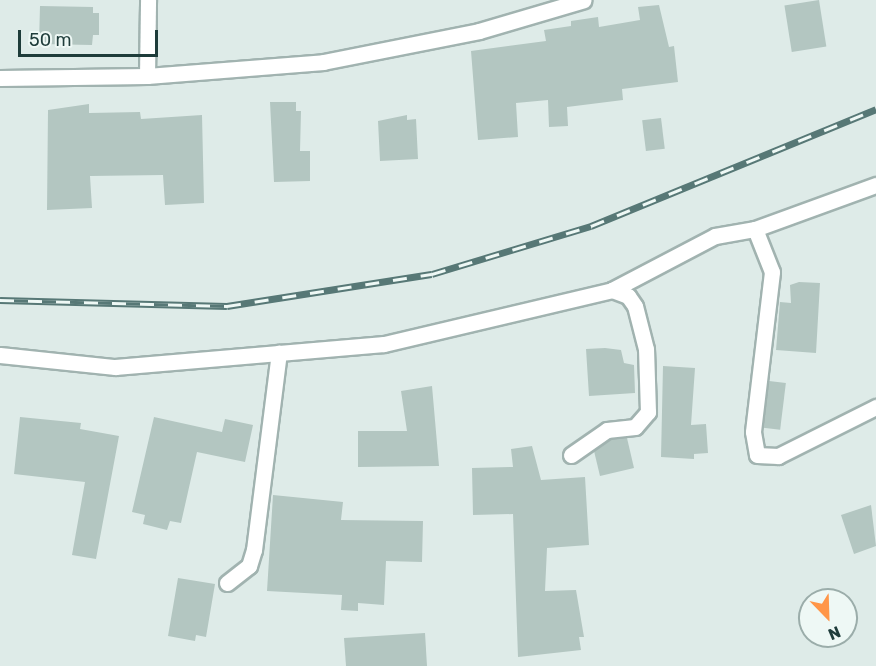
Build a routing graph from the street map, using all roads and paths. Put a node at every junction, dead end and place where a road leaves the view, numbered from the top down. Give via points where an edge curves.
1 (148, 0) edge
2 (584, 0) edge
3 (147, 76) junction
4 (0, 78) edge
5 (876, 185) edge
6 (755, 229) junction
7 (612, 290) junction
8 (279, 353) junction
9 (0, 355) edge
10 (876, 407) edge
11 (571, 455) dead end
12 (227, 583) dead end

1 - 3 street
2 - 3 street via 479,31 323,62
3 - 4 street
5 - 6 street
6 - 7 street via 716,236
6 - 10 street via 772,272 753,432 757,455 778,456
7 - 8 street via 384,344
7 - 11 street via 628,296 635,306 646,349 648,412 635,427 607,430
8 - 9 street via 115,367
8 - 12 street via 254,550 249,566

